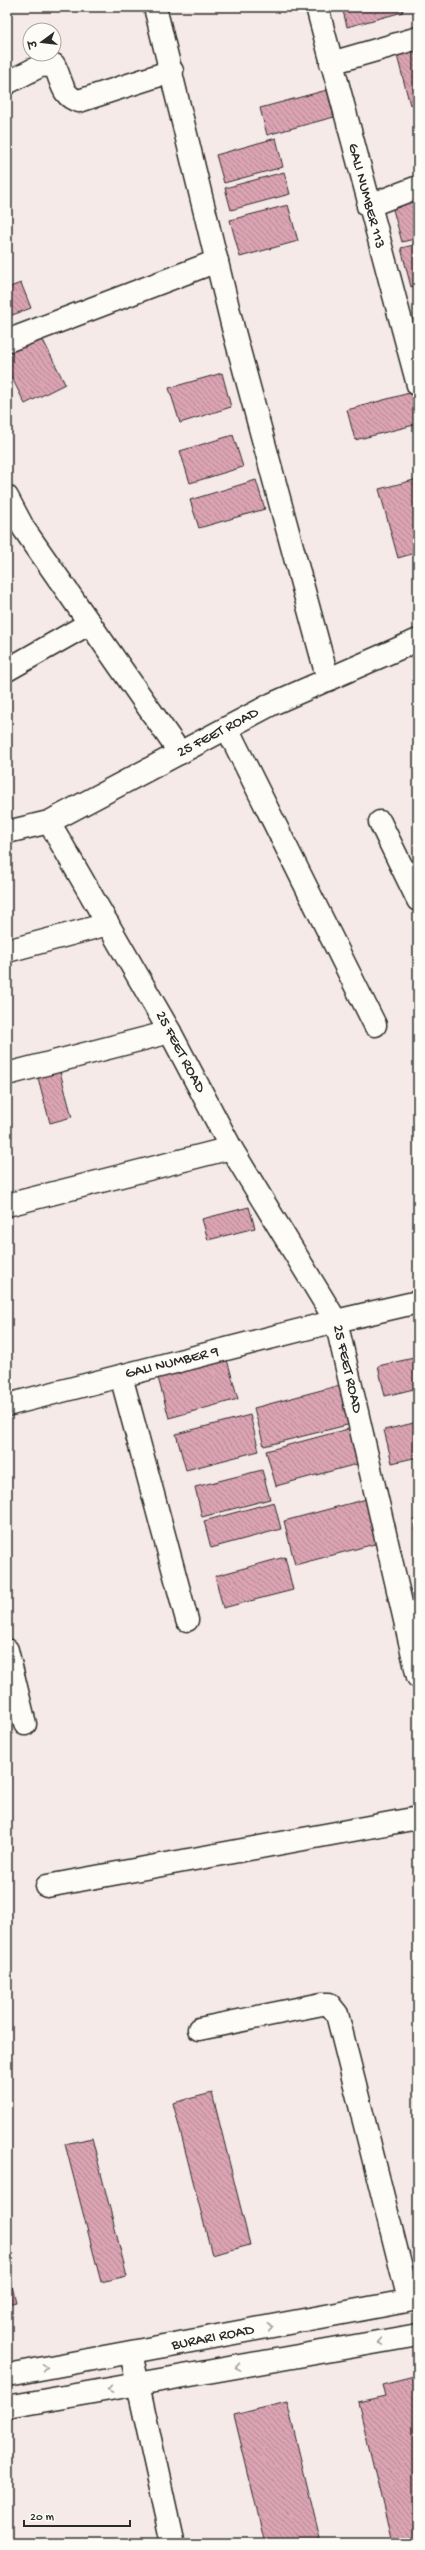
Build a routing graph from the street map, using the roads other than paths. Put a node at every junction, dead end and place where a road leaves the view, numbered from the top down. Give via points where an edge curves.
1 (156, 7) edge
2 (316, 7) edge
3 (418, 38) edge
4 (331, 63) junction
5 (172, 71) junction
6 (7, 82) edge
7 (418, 187) edge
8 (368, 206) junction
9 (217, 261) junction
10 (7, 341) edge
11 (418, 385) edge
12 (7, 496) edge
13 (90, 623) junction
14 (418, 640) edge
15 (7, 670) edge
16 (328, 680) junction
17 (227, 728) junction
18 (180, 753) junction
19 (49, 822) junction
20 (380, 822) dead end
21 (7, 832) edge
22 (418, 900) edge
23 (108, 924) junction
24 (7, 951) edge
25 (375, 1025) dead end
26 (170, 1032) junction
27 (7, 1074) edge
28 (231, 1148) junction
29 (7, 1205) edge
30 (418, 1302) edge
31 (336, 1321) junction
32 (121, 1376) junction
33 (7, 1405) edge
34 (187, 1620) dead end
35 (7, 1650) edge
36 (418, 1677) edge
37 (25, 1724) dead end
38 (418, 1818) edge
39 (47, 1886) dead end
40 (199, 2029) dead end
41 (413, 2299) edge
42 (418, 2335) edge
43 (131, 2353) junction
44 (7, 2375) edge
45 (137, 2384) junction
46 (7, 2407) edge
47 (173, 2543) edge

1 - 5 street
2 - 4 street, GALI NUMBER 113
3 - 4 street
4 - 8 street, GALI NUMBER 113
5 - 6 street via 79,101 71,99 66,94 54,65 40,66
5 - 9 street
7 - 8 street
8 - 11 street, GALI NUMBER 113
9 - 10 street
9 - 16 street
12 - 13 street via 24,529
13 - 15 street
13 - 18 street
14 - 16 street, 25 FEET ROAD
16 - 17 street, 25 FEET ROAD via 272,704
17 - 18 street, 25 FEET ROAD
17 - 25 street
18 - 19 street, 25 FEET ROAD
19 - 21 street
19 - 23 street, 25 FEET ROAD
20 - 22 street
23 - 24 street
23 - 26 street, 25 FEET ROAD
26 - 27 street
26 - 28 street, 25 FEET ROAD
28 - 29 street
28 - 31 street, 25 FEET ROAD
30 - 31 street, GALI NUMBER 9
31 - 32 street, GALI NUMBER 9
31 - 36 street, 25 FEET ROAD
32 - 33 street, GALI NUMBER 9
32 - 34 street
35 - 37 street
38 - 39 street
40 - 41 street via 322,2004 333,2007
43 -> 41 street, BURARI ROAD
42 -> 45 street
44 -> 43 street, BURARI ROAD
43 - 45 street
45 -> 46 street
45 - 47 street

